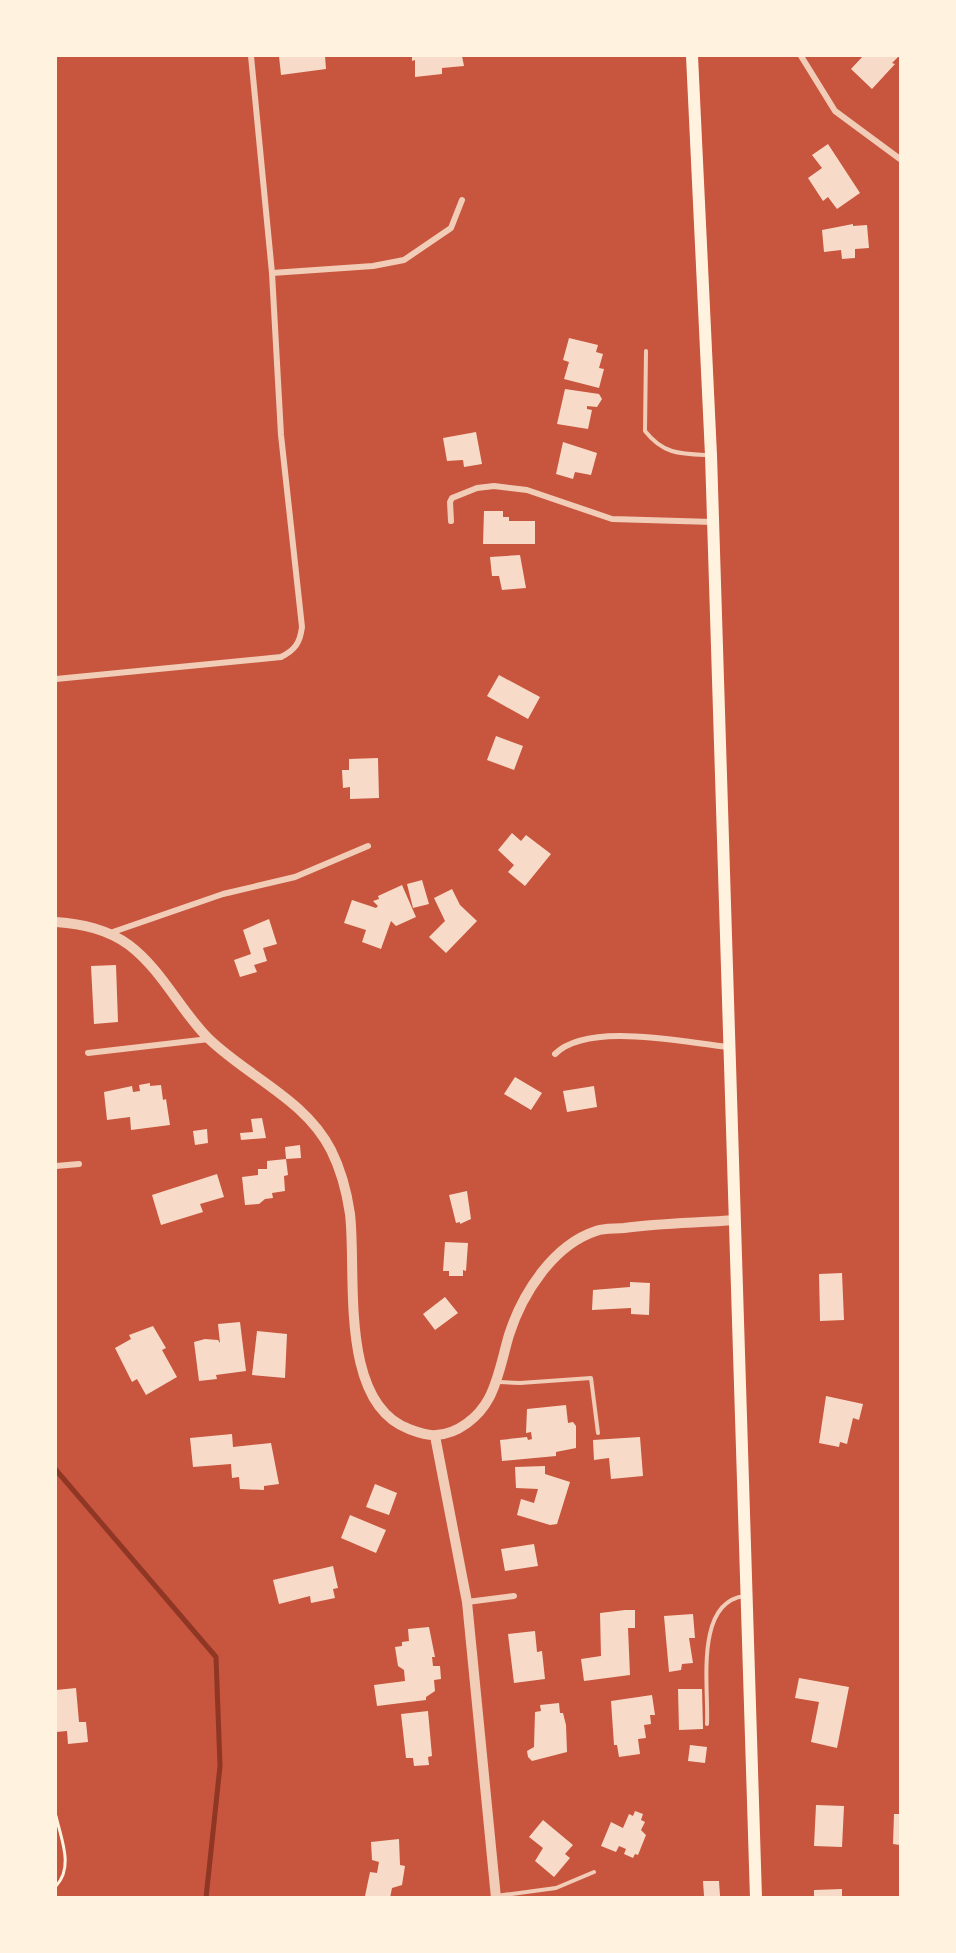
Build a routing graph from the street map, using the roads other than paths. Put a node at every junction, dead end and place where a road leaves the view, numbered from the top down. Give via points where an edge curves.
1 (251, 56) edge
2 (692, 56) edge
3 (801, 56) edge
4 (900, 159) edge
5 (462, 200) dead end
6 (272, 273) junction
7 (646, 351) dead end
8 (711, 455) junction
9 (451, 521) dead end
10 (713, 522) junction
11 (56, 679) edge
12 (368, 846) dead end
13 (56, 922) edge
14 (109, 933) junction
15 (209, 1039) junction
16 (729, 1047) junction
17 (88, 1053) dead end
18 (555, 1054) dead end
19 (79, 1164) dead end
20 (56, 1166) edge
21 (735, 1220) junction
22 (495, 1382) junction
23 (598, 1433) dead end
24 (435, 1436) junction
25 (747, 1595) junction
26 (514, 1596) dead end
27 (467, 1602) junction
28 (707, 1724) dead end
29 (594, 1872) dead end
30 (496, 1897) edge
31 (756, 1898) edge

1 - 6 street
2 - 8 main road
3 - 4 street via 835,111
5 - 6 street via 451,228 404,260
6 - 11 street via 281,435 302,627 297,645 280,657
7 - 8 lane via 645,431 657,446 668,450
8 - 10 main road
9 - 10 street via 452,498 494,486 527,490 612,519
10 - 16 main road
12 - 14 street via 295,877 223,894
13 - 14 street
14 - 15 street via 146,961
15 - 17 street
15 - 24 street via 296,1107 331,1150 343,1178 350,1213 357,1350 368,1383 375,1400 395,1421 405,1428
16 - 18 street via 621,1036 582,1040
16 - 21 main road
19 - 20 street
21 - 22 street via 596,1231 560,1253 539,1276 518,1310
21 - 25 main road
22 - 23 lane via 591,1378
22 - 24 street via 490,1396 472,1419
24 - 27 street
25 - 28 lane via 734,1597 721,1606 713,1621 707,1657
25 - 31 main road
26 - 27 street
27 - 30 street
29 - 30 lane via 556,1888

